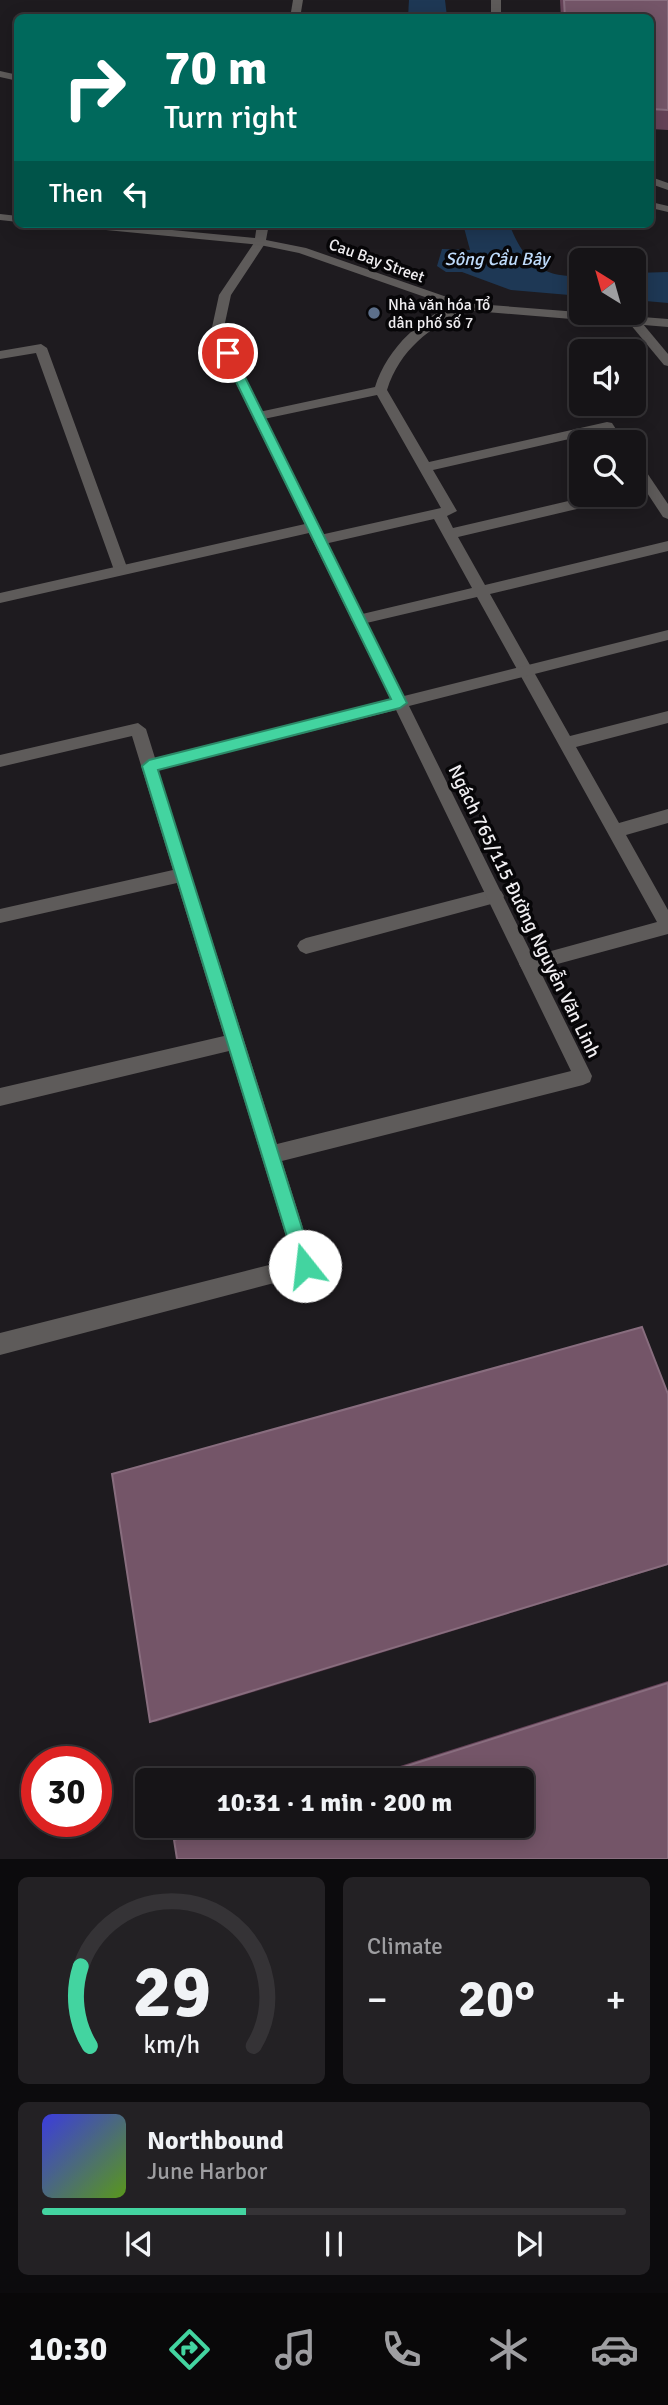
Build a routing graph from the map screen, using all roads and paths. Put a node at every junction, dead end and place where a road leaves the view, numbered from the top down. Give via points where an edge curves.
1 (116, 228) edge
2 (262, 228) edge
3 (260, 242) junction
4 (461, 306) junction
5 (569, 315) edge
6 (646, 322) edge
7 (668, 323) edge
8 (638, 326) edge
9 (0, 355) edge
10 (668, 362) edge
11 (381, 390) junction
12 (259, 416) junction
13 (589, 430) edge
14 (610, 430) edge
15 (569, 435) edge
16 (425, 467) junction
17 (646, 481) edge
18 (650, 487) junction
19 (646, 488) edge
20 (569, 506) edge
21 (668, 514) edge
22 (439, 515) junction
23 (316, 534) junction
24 (450, 534) junction
25 (668, 545) edge
26 (121, 570) junction
27 (481, 590) junction
28 (0, 598) edge
29 (358, 620) junction
30 (668, 635) edge
31 (526, 671) junction
32 (400, 703) junction
33 (668, 717) edge
34 (566, 743) junction
35 (0, 761) edge
36 (149, 766) junction
37 (668, 816) edge
38 (615, 831) junction
39 (183, 874) junction
40 (495, 896) junction
41 (0, 916) edge
42 (668, 927) edge
43 (306, 946) dead end
44 (528, 964) junction
45 (236, 1041) junction
46 (0, 1097) edge
47 (272, 1154) junction
48 (0, 1344) edge

1 - 3 street, Cau Bay Street
2 - 3 street
3 - 4 street, Cau Bay Street via 353,266
3 - 12 street, Ngách 765/115 Đường Nguyễn Văn Linh via 227,289 217,313 217,332
4 - 5 street, Cau Bay Street
4 - 11 street via 397,352 385,370
6 - 7 street, Cau Bay Street
8 - 10 street
9 - 26 street via 41,348
11 - 12 street
11 - 16 street
12 - 23 street, Ngách 765/115 Đường Nguyễn Văn Linh
13 - 14 street via 607,426
15 - 16 street
16 - 22 street via 450,511
17 - 18 street
18 - 19 street
18 - 21 street
20 - 24 street
22 - 23 street
22 - 24 street
23 - 26 street
23 - 29 street, Ngách 765/115 Đường Nguyễn Văn Linh
24 - 27 street
25 - 27 street
26 - 28 street
27 - 29 street
27 - 31 street
29 - 32 street, Ngách 765/115 Đường Nguyễn Văn Linh
30 - 31 street
31 - 32 street
31 - 34 street
32 - 36 street
32 - 40 street, Ngách 765/115 Đường Nguyễn Văn Linh
33 - 34 street
34 - 38 street
35 - 36 street via 138,729
36 - 39 street
37 - 38 street
38 - 42 street
39 - 41 street
39 - 45 street
40 - 43 street
40 - 44 street, Ngách 765/115 Đường Nguyễn Văn Linh
42 - 44 street
44 - 47 street, Ngách 765/115 Đường Nguyễn Văn Linh via 583,1076
45 - 46 street
45 - 47 street
47 - 48 street via 305,1266

